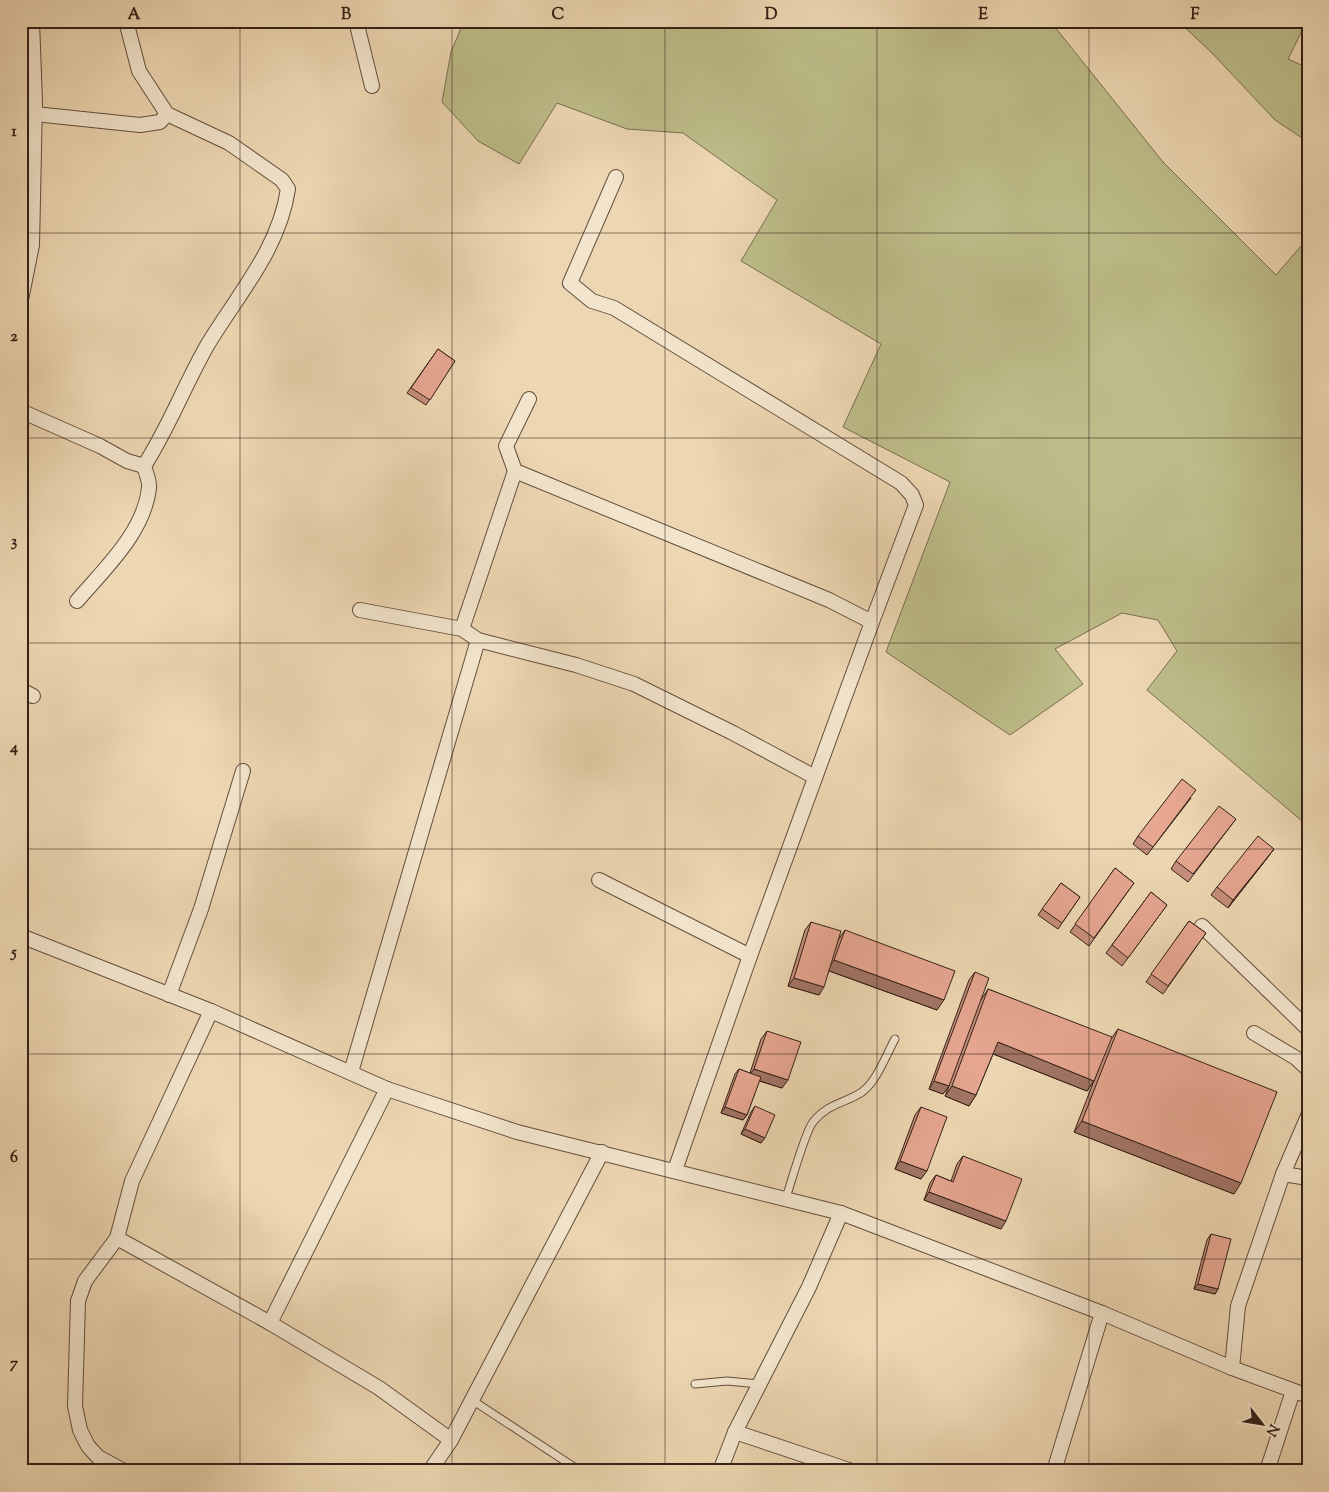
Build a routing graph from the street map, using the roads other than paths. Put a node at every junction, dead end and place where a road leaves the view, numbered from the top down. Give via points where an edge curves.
1 (32, 21) edge
2 (126, 21) edge
3 (356, 21) edge
4 (372, 86) dead end
5 (35, 114) junction
6 (167, 114) junction
7 (616, 177) dead end
8 (21, 300) edge
9 (529, 399) dead end
10 (21, 411) edge
11 (144, 466) junction
12 (515, 471) junction
13 (77, 601) dead end
14 (360, 610) dead end
15 (872, 622) junction
16 (462, 629) junction
17 (478, 640) junction
18 (243, 771) dead end
19 (815, 777) junction
20 (599, 880) dead end
21 (1202, 926) dead end
22 (21, 936) edge
23 (750, 956) junction
24 (168, 995) junction
25 (211, 1011) junction
26 (1308, 1029) edge
27 (1254, 1032) dead end
28 (895, 1040) dead end
29 (1308, 1069) edge
30 (350, 1072) junction
31 (387, 1089) junction
32 (1308, 1116) edge
33 (602, 1152) junction
34 (675, 1170) junction
35 (1283, 1174) junction
36 (1308, 1178) edge
37 (786, 1198) junction
38 (840, 1213) junction
39 (117, 1238) junction
40 (1102, 1313) junction
41 (270, 1323) junction
42 (1232, 1368) junction
43 (695, 1384) dead end
44 (759, 1384) junction
45 (1293, 1391) junction
46 (1308, 1396) edge
47 (472, 1400) junction
48 (735, 1432) junction
49 (451, 1440) junction
50 (574, 1467) dead end
51 (124, 1471) edge
52 (430, 1471) edge
53 (720, 1471) edge
54 (852, 1471) edge
55 (1054, 1471) edge
56 (1267, 1471) edge

1 - 5 street
2 - 6 street via 139,71
3 - 4 street
5 - 6 street via 140,125 160,122
5 - 8 street via 32,246
6 - 11 street via 229,143 282,180 288,189 285,211 262,264 208,345
7 - 15 street via 570,284 592,301 614,308 901,483 912,495 916,505
9 - 12 street via 506,446
10 - 11 street
11 - 13 street via 150,487 142,513 127,541
12 - 15 street via 829,600
12 - 16 street
14 - 16 street
15 - 19 street
16 - 17 street
17 - 19 street via 634,684
17 - 30 street
18 - 24 street via 201,909
19 - 23 street
20 - 23 street
21 - 26 street
22 - 24 street
23 - 34 street
24 - 25 street
25 - 30 street
25 - 39 street via 132,1181
27 - 29 street
28 - 37 lane via 874,1078 862,1092 829,1108 812,1123
30 - 31 street
31 - 33 street via 517,1132
31 - 41 street
32 - 35 street
33 - 34 street
33 - 47 street
34 - 37 street
35 - 36 street
35 - 42 street via 1238,1306
37 - 38 street
38 - 40 street
38 - 44 street via 809,1286
39 - 41 street
39 - 51 street via 85,1281 78,1301 75,1406 80,1430 88,1446 98,1457
40 - 42 street
40 - 55 street
41 - 49 street via 379,1388
42 - 45 street
43 - 44 lane via 727,1381
44 - 48 street
45 - 46 street
45 - 56 street
47 - 49 street
47 - 50 lane
48 - 53 street
48 - 54 street
49 - 52 street

